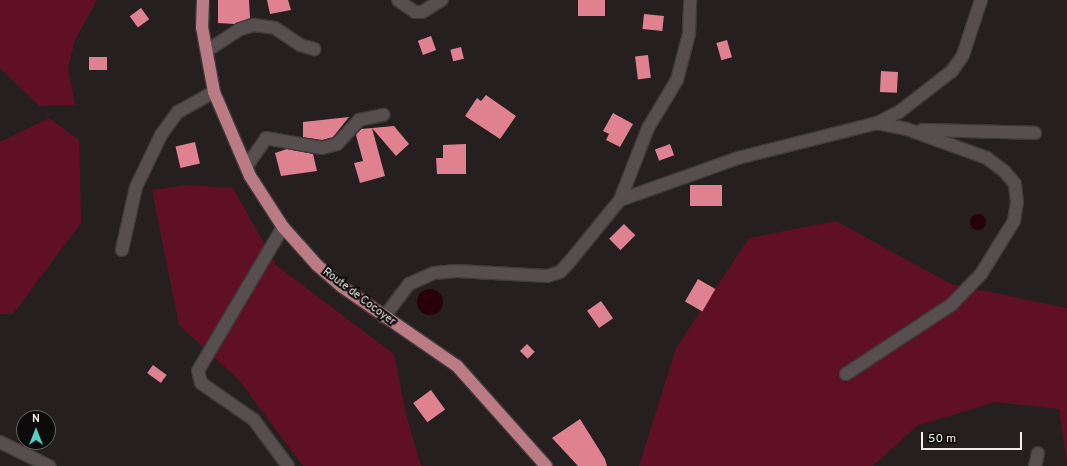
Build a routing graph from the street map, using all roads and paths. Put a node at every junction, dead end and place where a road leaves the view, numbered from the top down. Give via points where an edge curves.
1 (203, 0) edge
2 (398, 0) edge
3 (442, 0) edge
4 (690, 0) edge
5 (981, 0) edge
6 (314, 49) dead end
7 (208, 50) junction
8 (214, 92) junction
9 (383, 115) dead end
10 (877, 123) junction
11 (907, 129) junction
12 (1036, 133) dead end
13 (246, 167) junction
14 (620, 200) junction
15 (283, 226) junction
16 (122, 250) dead end
17 (384, 316) junction
18 (846, 374) dead end
19 (0, 442) edge
20 (1038, 453) dead end
21 (49, 466) edge
22 (288, 466) edge
23 (546, 466) edge
24 (1035, 466) edge

1 - 7 main road, Route de Cocoyer via 202,27
2 - 3 street via 415,12 422,12
4 - 14 street via 684,59 677,80 648,128
5 - 10 street via 963,55 952,71 899,112
6 - 7 street via 300,46 275,28 254,25 240,28
7 - 8 main road, Route de Cocoyer
8 - 13 main road, Route de Cocoyer
8 - 16 street via 178,112 161,135 136,187
9 - 13 street via 359,120 337,144 322,148 266,138
10 - 11 street
10 - 14 street via 738,158
11 - 12 street
11 - 18 street via 987,158 1004,171 1015,184 1017,203 1014,220 981,274 951,305
13 - 15 main road, Route de Cocoyer
14 - 17 street via 560,272 532,276 457,271 434,273 409,284
15 - 17 main road, Route de Cocoyer via 317,265
15 - 22 street via 198,371 201,383 254,420
17 - 23 main road, Route de Cocoyer via 457,366
19 - 21 street
20 - 24 street

